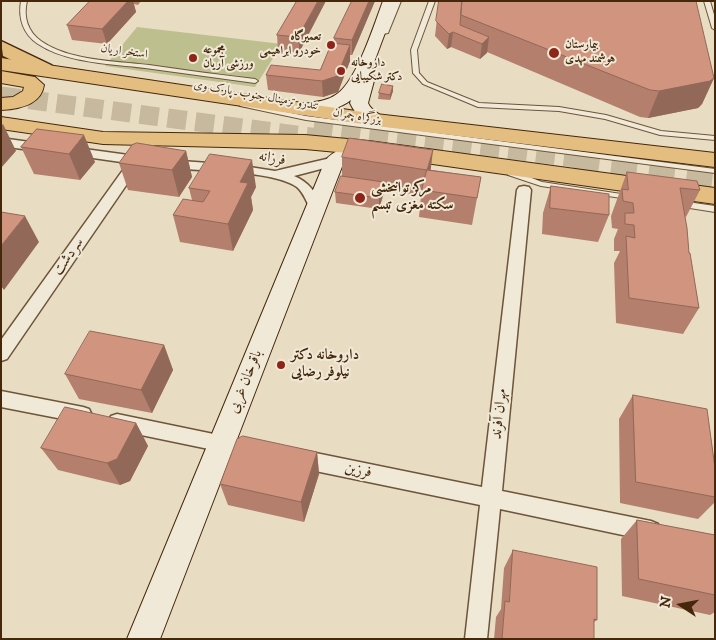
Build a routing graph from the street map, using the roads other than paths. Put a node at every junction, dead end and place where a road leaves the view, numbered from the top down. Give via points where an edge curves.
1 (24, 1) edge
2 (390, 1) edge
3 (398, 1) edge
4 (432, 1) edge
5 (707, 1) edge
6 (715, 28) edge
7 (1, 46) edge
8 (371, 58) junction
9 (1, 65) edge
10 (44, 70) junction
11 (1, 77) edge
12 (255, 81) dead end
13 (1, 104) edge
14 (306, 109) junction
15 (376, 120) junction
16 (1, 123) edge
17 (103, 138) junction
18 (715, 138) edge
19 (1, 142) edge
20 (369, 148) junction
21 (136, 160) junction
22 (715, 160) edge
23 (335, 161) junction
24 (492, 165) junction
25 (715, 171) edge
26 (275, 174) junction
27 (524, 190) dead end
28 (715, 196) edge
29 (636, 198) edge
30 (673, 203) edge
31 (316, 206) junction
32 (715, 209) edge
33 (1, 354) edge
34 (1, 399) edge
35 (221, 443) junction
36 (491, 498) junction
37 (666, 534) edge
38 (143, 639) edge
39 (476, 639) edge

1 - 12 lane, استخر اریان via 21,13 31,35 42,44 68,54
2 - 8 main road
3 - 8 lane
4 - 18 lane via 414,50 416,73 425,83 478,105 559,109 606,117 660,133
5 - 6 lane
7 - 10 main road
8 - 14 main road via 349,94 330,104
8 - 15 main road via 359,103 362,110
9 - 10 highway, بزرگراه چمران
9 - 25 lane, تندرو ترمینال جنوب ـ پارک وی via 306,118
10 - 14 highway, بزرگراه چمران
11 - 13 highway via 28,81 34,89 26,98
14 - 15 highway, بزرگراه چمران
15 - 22 highway, بزرگراه چمران
16 - 17 highway, بزرگراه چمران
17 - 20 highway, بزرگراه چمران via 305,142
17 - 21 highway
19 - 21 street, فرزانه
20 - 23 main road
20 - 24 highway, بزرگراه چمران
21 - 26 street, فرزانه
21 - 33 street, سردشت
23 - 26 street
23 - 31 main road, باقرخان غربی
24 - 28 highway, بزرگراه چمران
24 - 29 lane via 541,184
26 - 31 street, فرزانه via 303,186
27 - 36 street, مهران آفرند
30 - 32 lane
31 - 35 main road, باقرخان غربی
34 - 35 street, فرزین
35 - 36 street, فرزین
35 - 38 main road, باقرخان غربی
36 - 37 street, فرزین
36 - 39 street, مهران آفرند

